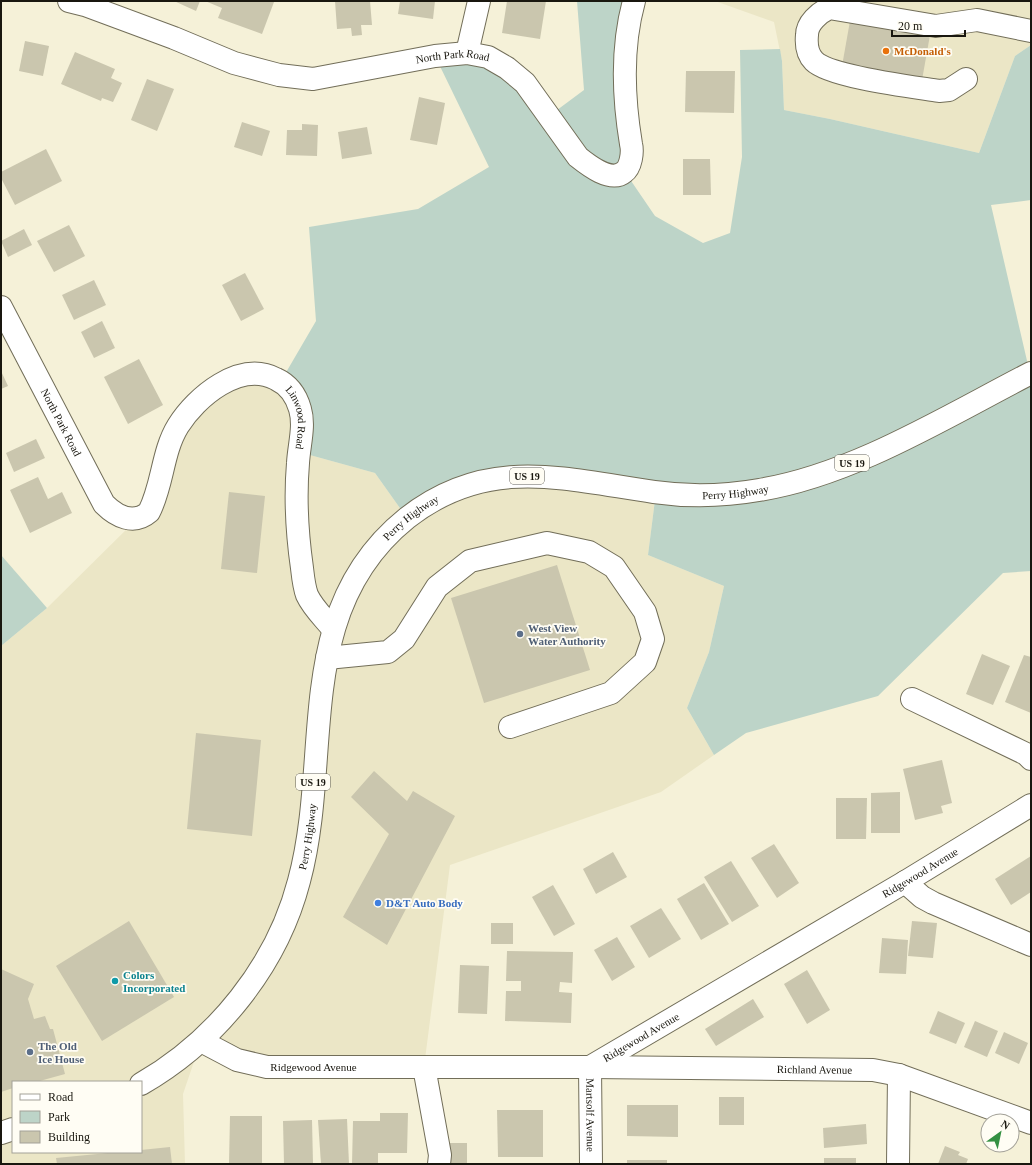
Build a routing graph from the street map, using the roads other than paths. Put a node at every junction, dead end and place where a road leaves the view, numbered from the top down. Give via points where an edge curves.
1 (70, 1) edge
2 (479, 1) edge
3 (634, 1) edge
4 (1031, 31) edge
5 (467, 53) junction
6 (966, 79) dead end
7 (1, 307) edge
8 (1031, 373) edge
9 (137, 519) joint
10 (333, 628) junction
11 (328, 658) junction
12 (912, 699) dead end
13 (510, 727) dead end
14 (1031, 759) edge
15 (1031, 805) edge
16 (905, 882) junction
17 (1031, 944) edge
18 (201, 1041) junction
19 (424, 1067) junction
20 (590, 1067) junction
21 (899, 1075) junction
22 (142, 1083) edge
23 (1031, 1123) edge
24 (12, 1129) edge
25 (1, 1133) edge
26 (439, 1161) edge
27 (591, 1164) edge
28 (898, 1164) edge

1 - 5 street, North Park Road via 174,38 234,63 279,76 313,79 435,56
2 - 5 street
3 - 5 street, North Park Road via 626,35 624,74 632,149 630,163 625,172 618,176 606,174 589,166 578,157 525,83 507,68 488,58
4 - 6 street via 977,20 936,26 829,8 816,16 807,31 808,53 814,61 825,68 939,90 949,90
7 - 9 street, North Park Road via 104,504 119,516
8 - 10 street, Perry Highway / US 19 via 864,458 808,480 783,486 730,494 679,494 576,479 527,476 504,477 462,487 424,506 390,534 361,569
9 - 10 street, Linwood Road via 149,512 171,441 194,405 218,387 246,374 266,375 281,381 293,392 302,418 296,500 305,587 310,600
10 - 11 street, Perry Highway / US 19
11 - 13 street via 388,652 404,638 437,587 470,562 547,544 589,552 614,567 645,612 653,639 645,662 611,693
11 - 18 street, Perry Highway / US 19 via 322,692 306,852 292,904 254,978 220,1022
12 - 14 street via 1026,754
15 - 16 street, Ridgewood Avenue
16 - 17 street via 933,903
16 - 20 street, Ridgewood Avenue
18 - 19 street, Ridgewood Avenue via 237,1060 267,1067
18 - 22 street, Perry Highway / US 19
19 - 20 street, Ridgewood Avenue
19 - 26 street
20 - 21 street, Richland Avenue via 873,1070
20 - 27 street, Martsolf Avenue
21 - 23 street, Richland Avenue
21 - 28 street
24 - 25 street

